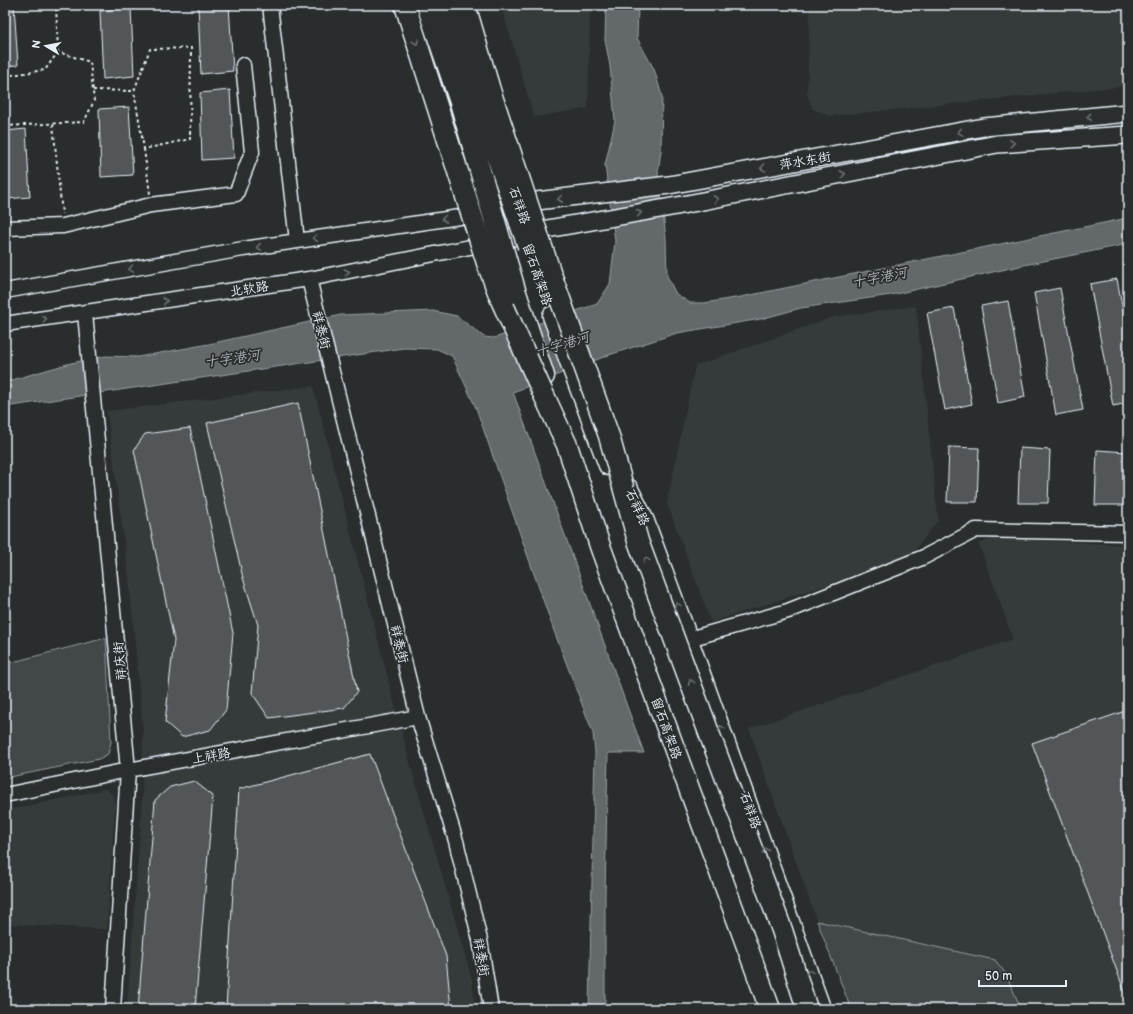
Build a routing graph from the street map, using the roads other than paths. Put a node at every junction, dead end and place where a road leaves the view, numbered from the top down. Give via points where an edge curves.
1 (270, 5) edge
2 (405, 5) edge
3 (420, 5) edge
4 (428, 5) edge
5 (444, 5) edge
6 (454, 5) edge
7 (465, 5) edge
8 (243, 65) dead end
9 (1128, 113) edge
10 (1128, 135) edge
11 (520, 203) junction
12 (482, 214) junction
13 (5, 228) edge
14 (530, 232) junction
15 (297, 241) junction
16 (491, 243) junction
17 (309, 279) junction
18 (5, 291) edge
19 (85, 313) junction
20 (5, 324) edge
21 (567, 446) junction
22 (1128, 533) edge
23 (638, 541) junction
24 (689, 639) junction
25 (418, 717) junction
26 (128, 770) junction
27 (5, 795) edge
28 (112, 1009) edge
29 (492, 1009) edge
30 (760, 1009) edge
31 (770, 1009) edge
32 (807, 1009) edge
33 (822, 1009) edge

1 - 15 street
2 -> 21 highway, 留石高架路, bridge via 487,263 504,307
3 - 12 main road
4 - 21 highway, 留石高架路, bridge via 459,99 516,293
5 - 23 highway, 留石高架路, bridge via 553,316
6 - 11 main road, 石祥路
7 - 23 highway, 留石高架路, bridge via 490,90 550,271 609,436
8 - 13 street via 252,152 236,194 151,205 63,226
9 -> 11 main road, 萍水东街 via 984,127 669,185
14 -> 10 main road, 萍水东街 via 997,144
11 - 12 main road, 萍水东街
11 - 14 main road, 石祥路
12 -> 15 street
12 - 16 main road
14 - 16 main road, 萍水东街
24 -> 14 main road, 石祥路 via 645,520 604,435
15 -> 18 street
17 -> 16 street, 北软路
16 - 30 main road, bridge via 512,320
19 -> 17 street, 北软路
17 - 25 street, 祥泰街
20 -> 19 street, 北软路
19 - 26 street, 祥庆街
21 - 31 highway, 留石高架路 via 600,546
22 - 24 street via 976,530 924,557 788,611
32 -> 23 highway, 留石高架路, bridge via 782,930
33 -> 24 main road, 石祥路
25 - 26 street, 上祥路
25 - 29 street, 祥泰街 via 456,841 480,940
26 - 27 street, 上祥路
26 - 28 street, 祥庆街

